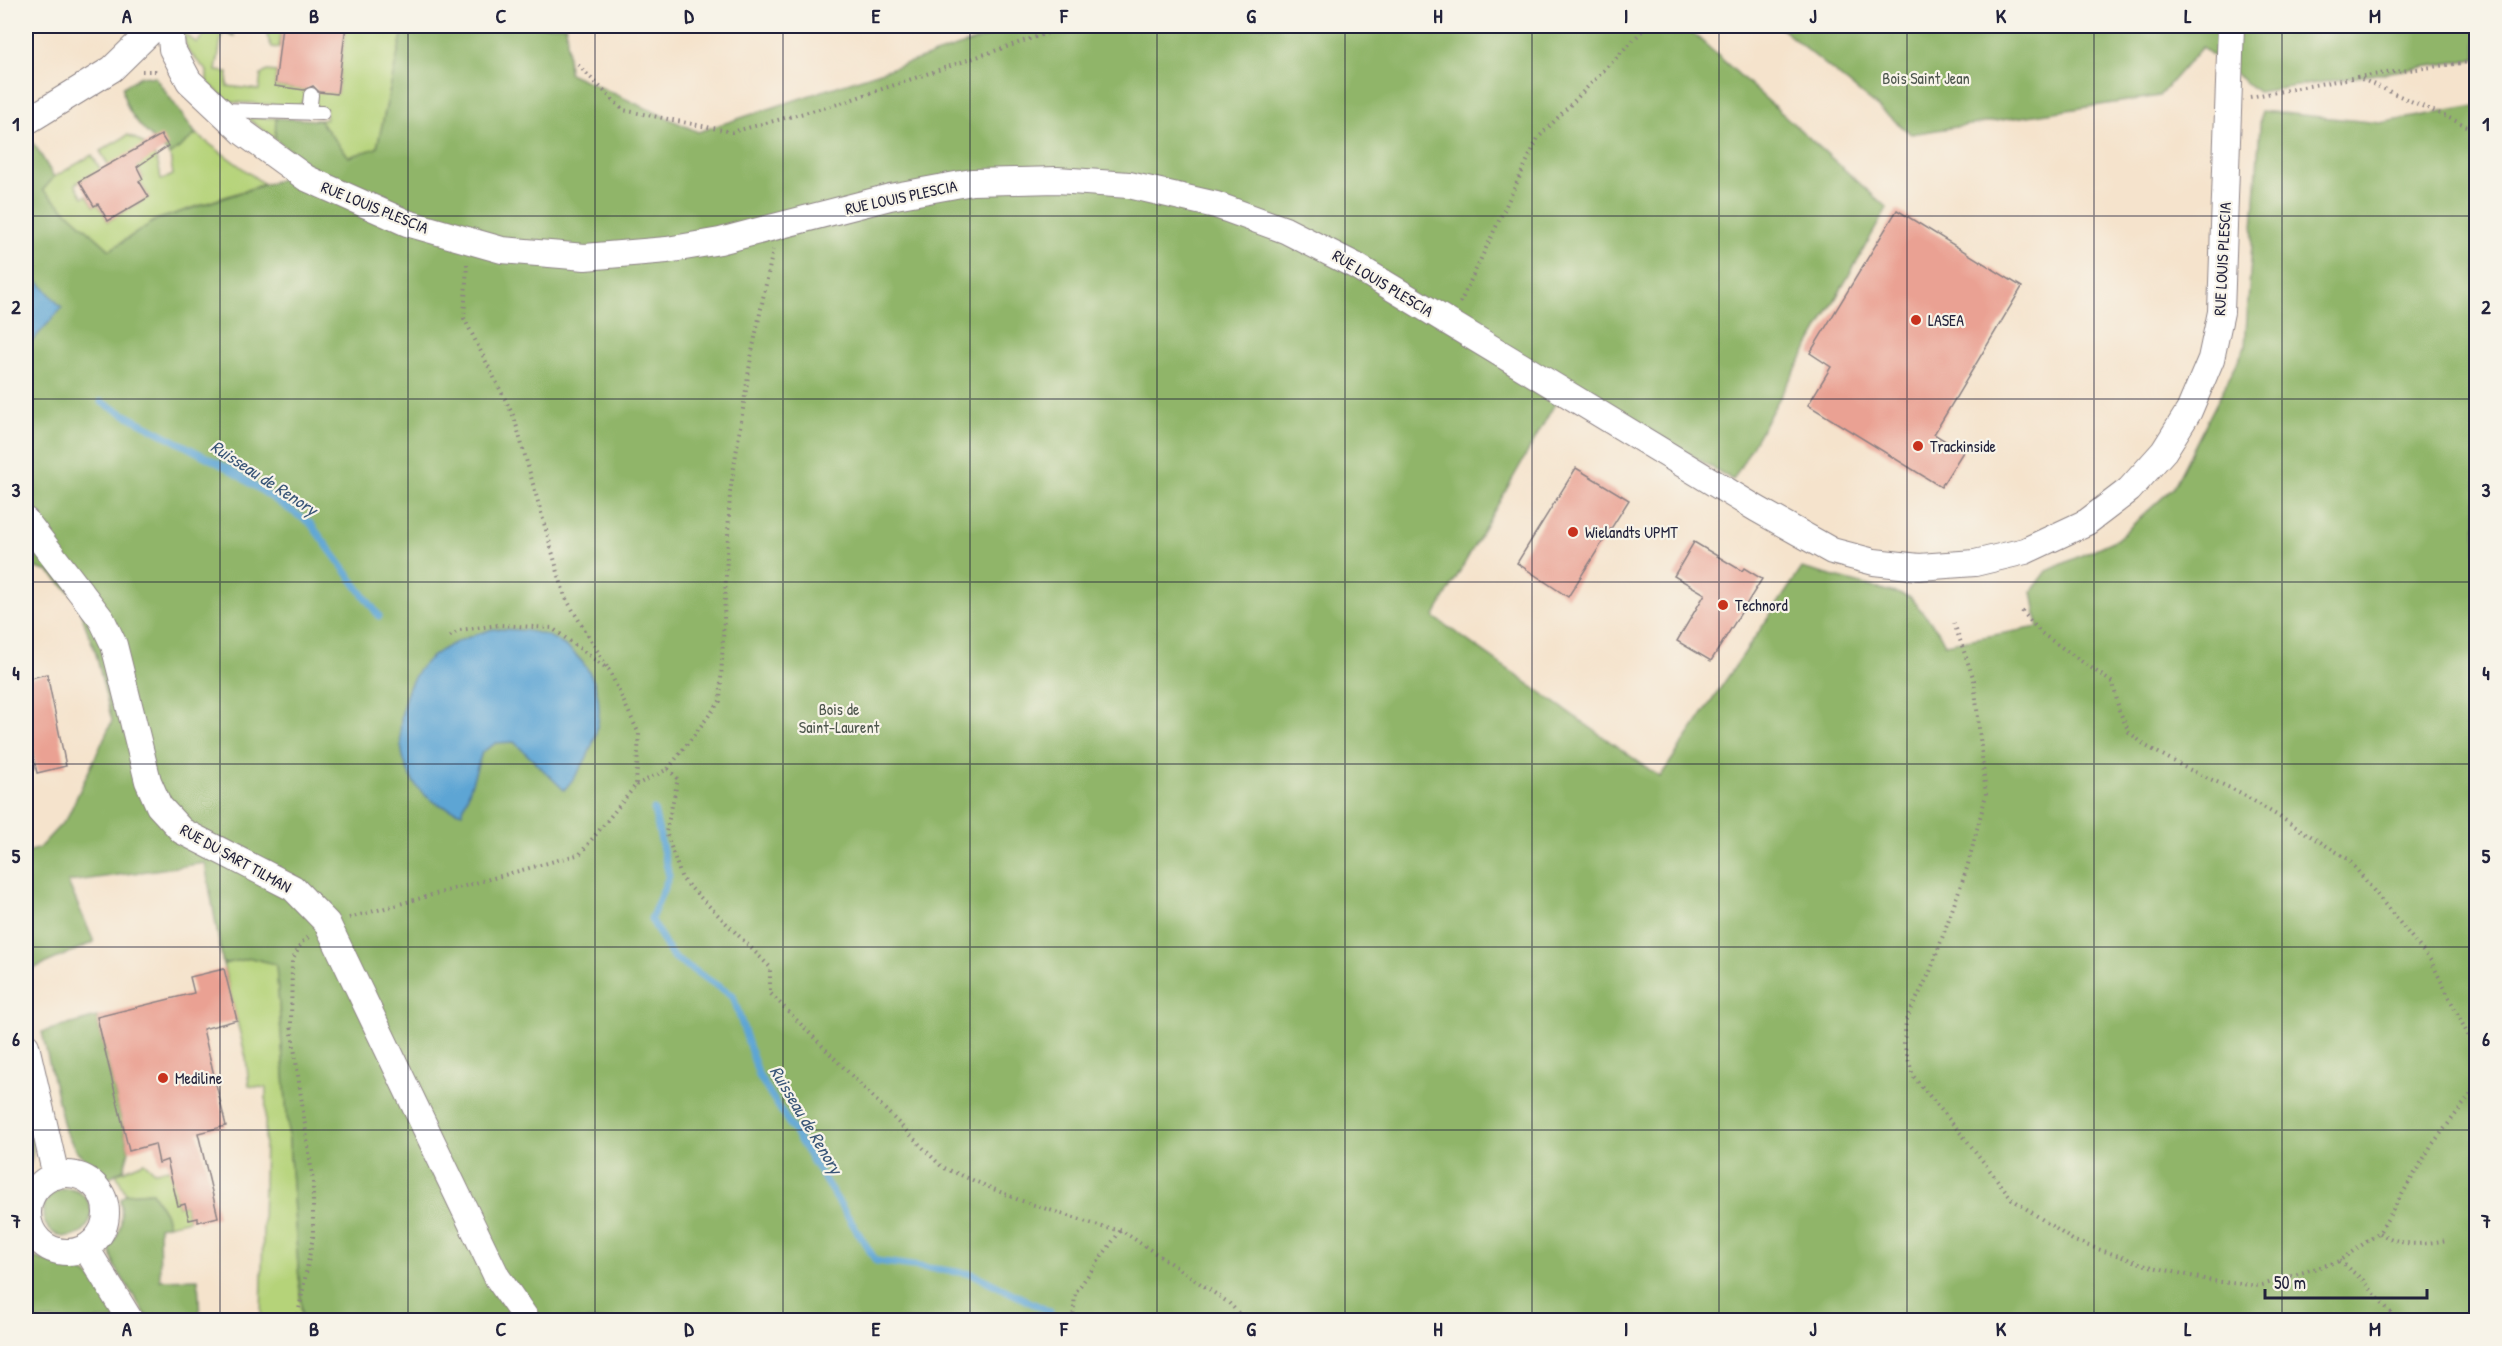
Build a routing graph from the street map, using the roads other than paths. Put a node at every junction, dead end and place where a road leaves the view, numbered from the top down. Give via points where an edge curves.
1 (156, 26) edge
2 (170, 26) edge
3 (2231, 26) edge
4 (311, 94) dead end
5 (219, 110) junction
6 (26, 122) edge
7 (26, 521) edge
8 (26, 1046) edge
9 (56, 1176) junction
10 (86, 1248) junction
11 (130, 1320) edge
12 (526, 1320) edge

1 - 6 street via 112,69
2 - 5 street, RUE LOUIS PLESCIA via 172,49 189,81
3 - 5 street, RUE LOUIS PLESCIA via 2221,312 2211,359 2189,411 2164,451 2129,490 2087,522 2025,551 1975,563 1919,567 1874,562 1832,551 1356,266 1286,230 1216,205 1129,185 1058,180 972,182 890,196 720,241 677,248 585,256 501,250 407,223 306,178
4 - 5 lane via 316,113
7 - 12 street, RUE DU SART TILMAN via 102,620 114,645 148,781 159,806 182,831 293,888 327,923 497,1277
8 - 9 street
9 - 10 street via 64,1174 89,1181 105,1202 103,1228
9 - 10 street via 33,1194 28,1206 32,1231 55,1251
10 - 11 street

